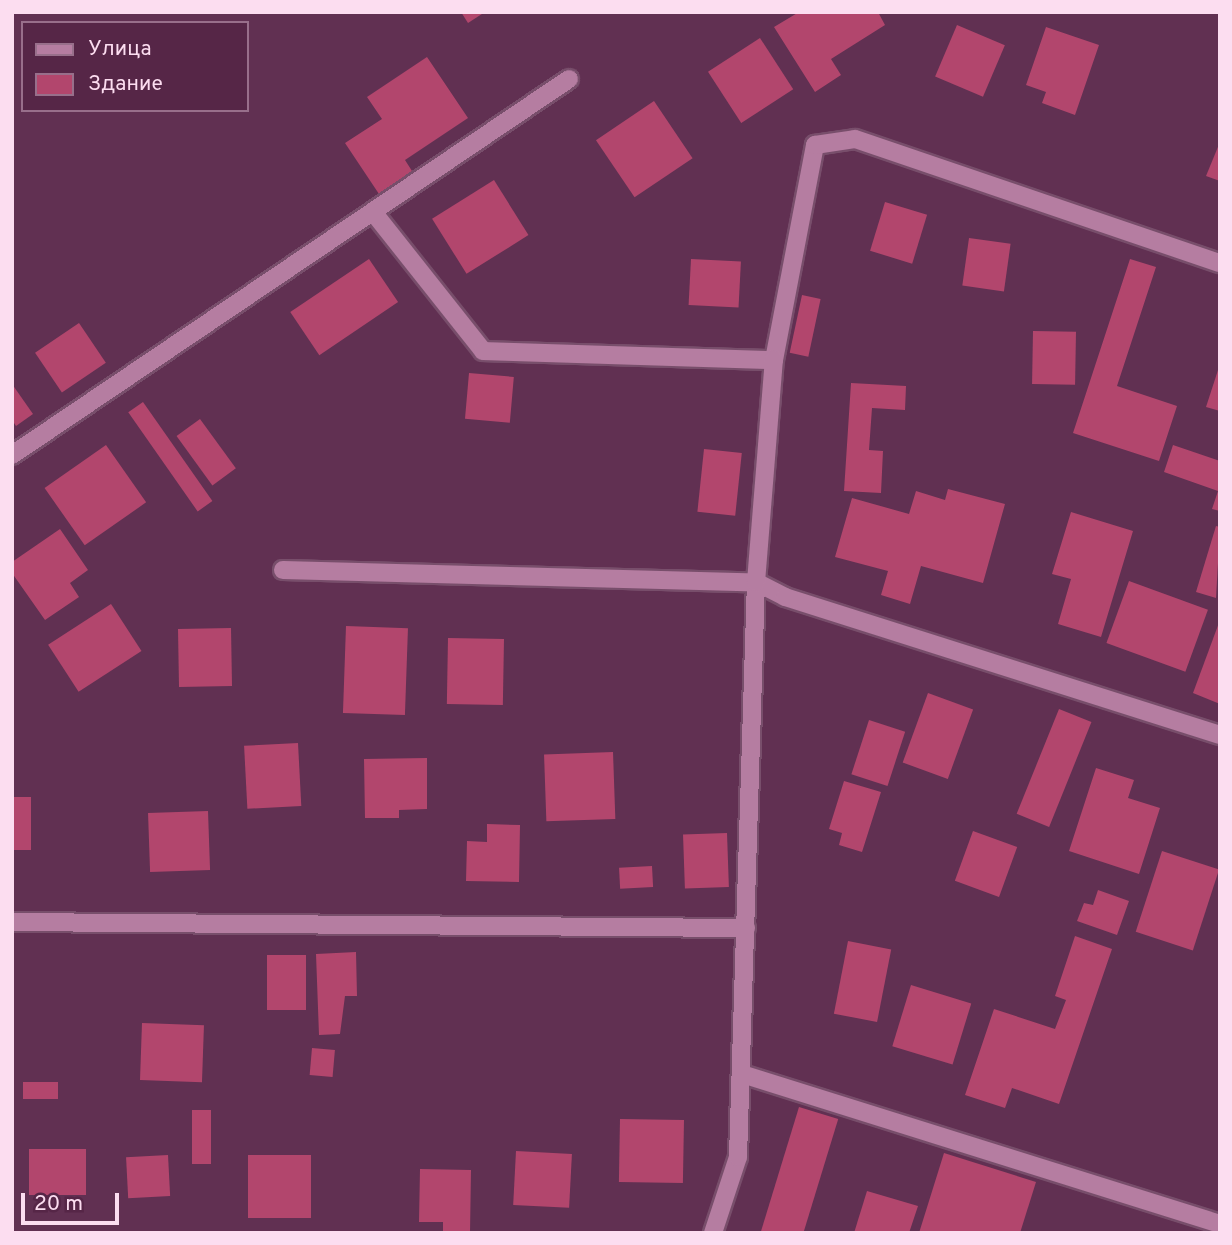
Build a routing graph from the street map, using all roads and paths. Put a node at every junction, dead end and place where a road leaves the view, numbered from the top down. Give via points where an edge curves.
1 (569, 79) dead end
2 (373, 212) junction
3 (1220, 263) edge
4 (774, 360) junction
5 (12, 455) edge
6 (283, 570) dead end
7 (756, 582) junction
8 (1220, 735) edge
9 (12, 922) edge
10 (746, 928) junction
11 (742, 1074) junction
12 (1220, 1224) edge
13 (713, 1233) edge

1 - 2 street
2 - 4 street via 482,351
2 - 5 street
3 - 4 street via 855,139 815,145
4 - 7 street
6 - 7 street
7 - 8 street via 785,597
7 - 10 street
9 - 10 street
10 - 11 street
11 - 12 street
11 - 13 street via 738,1157

